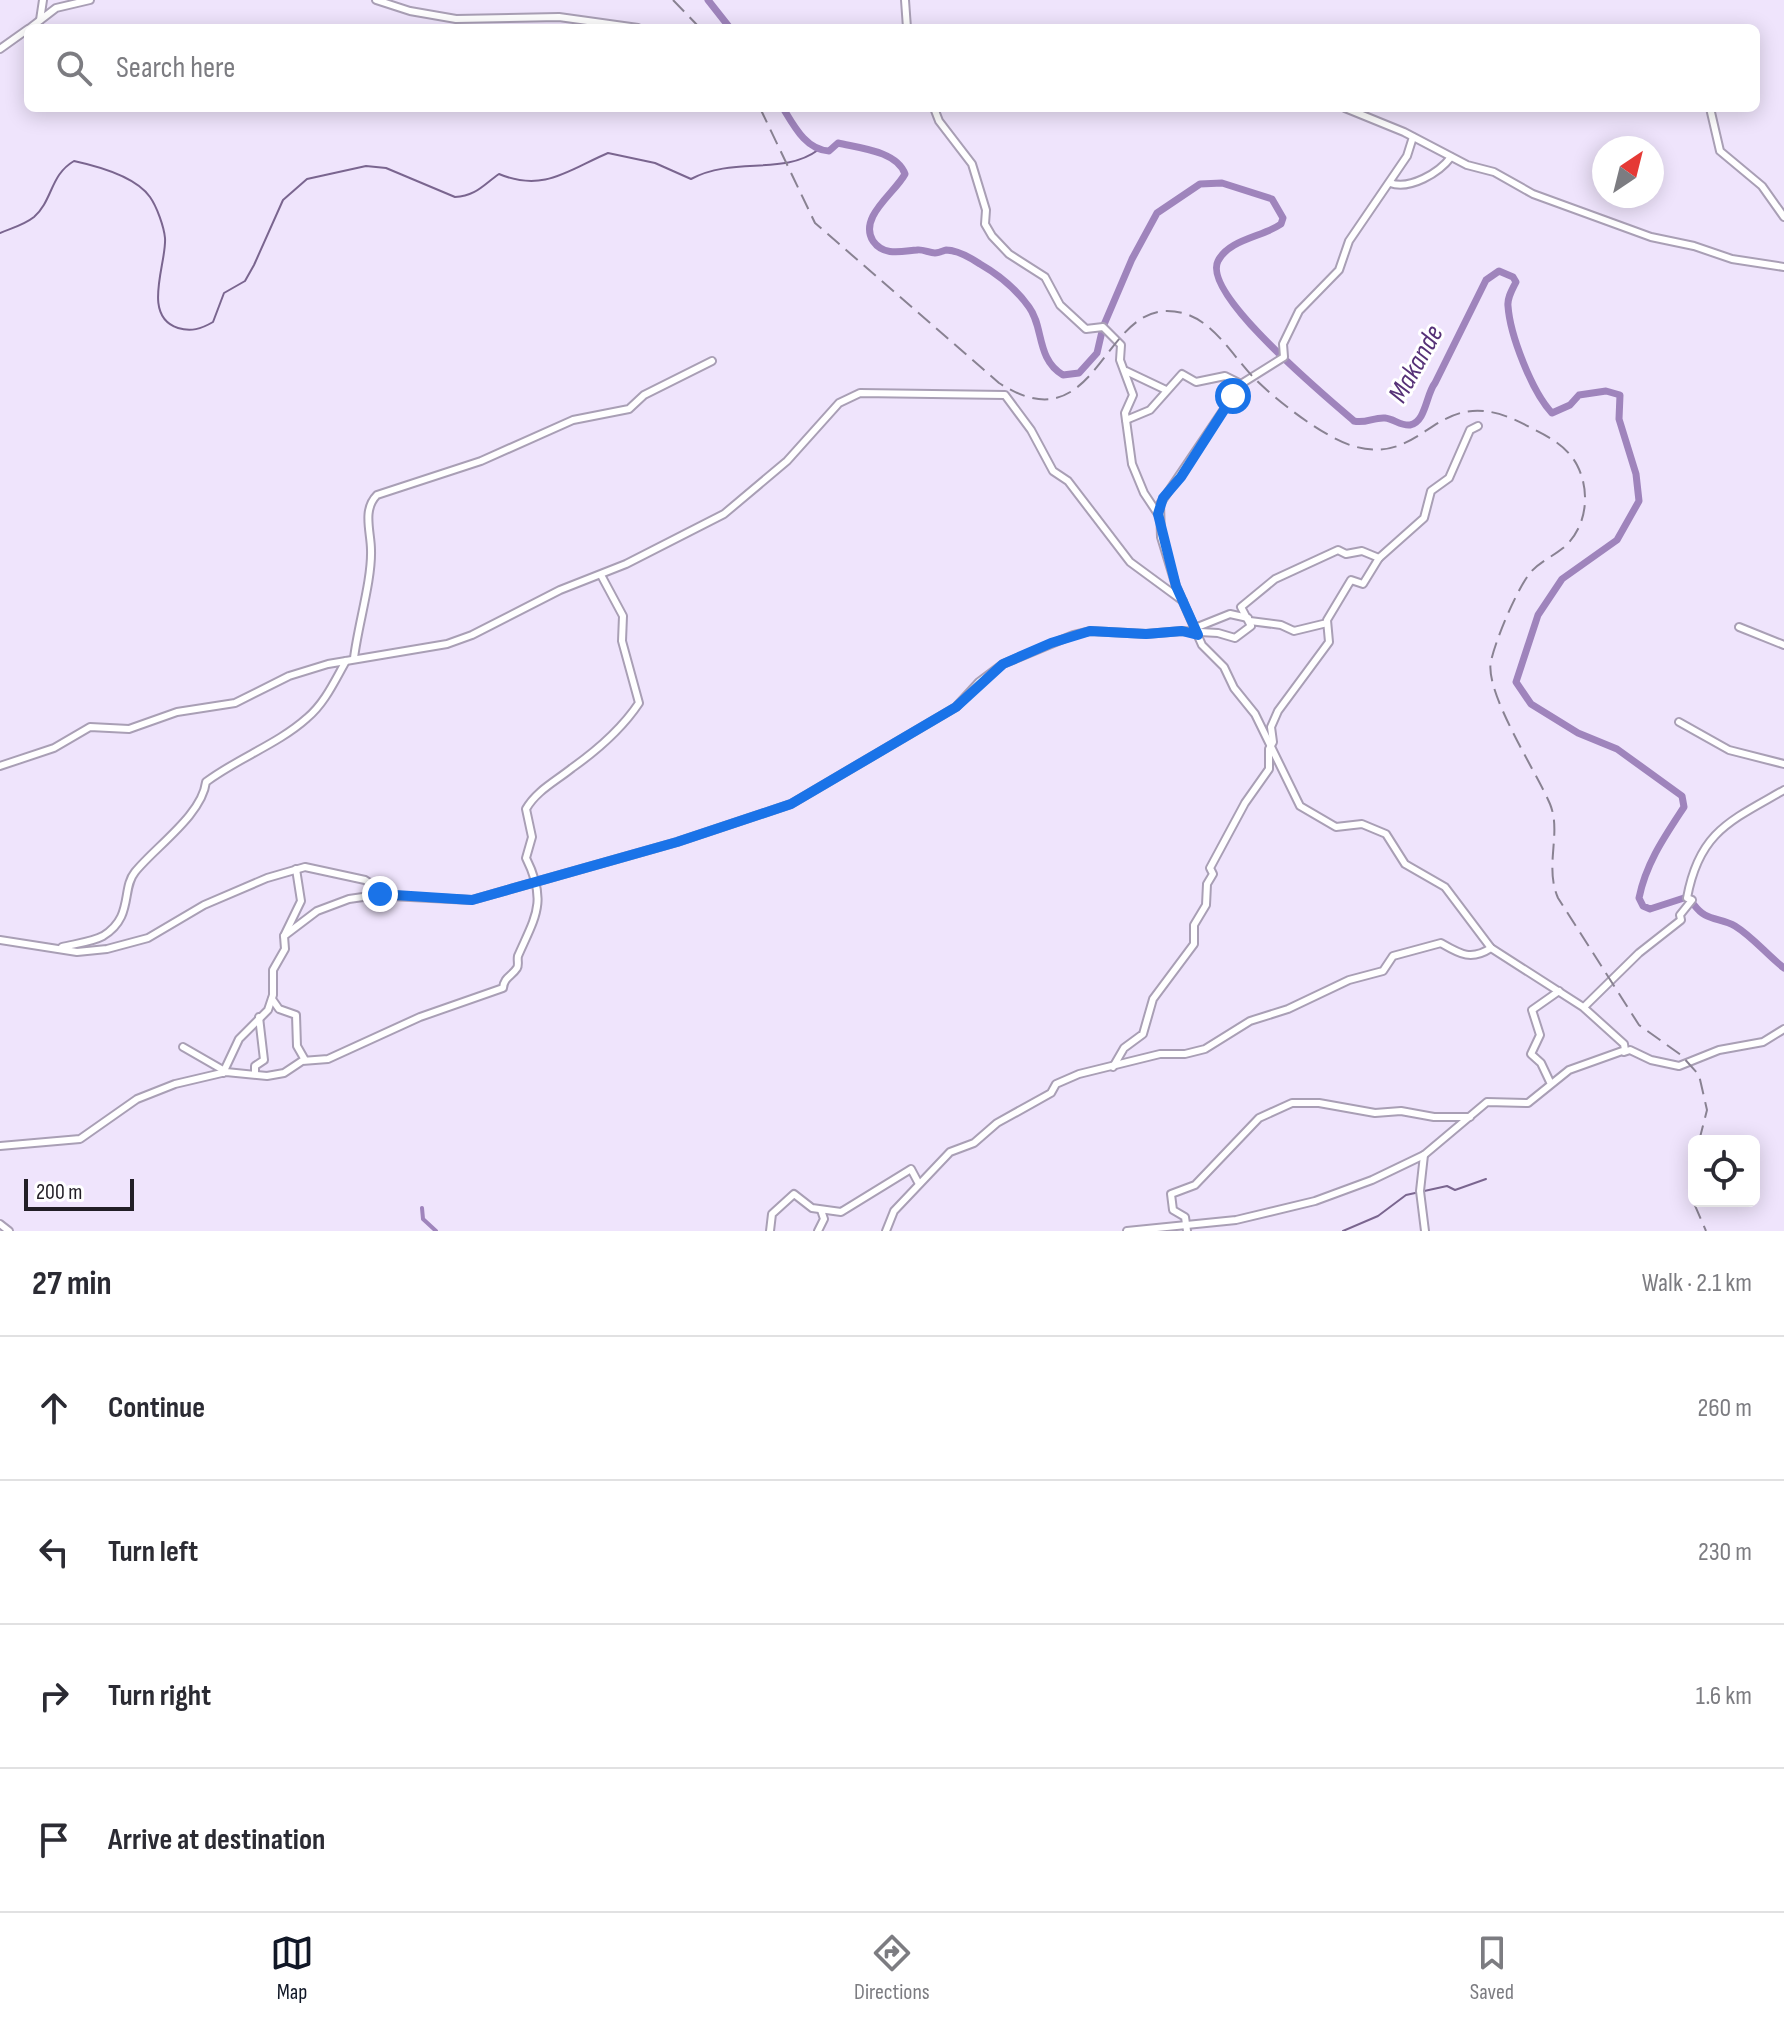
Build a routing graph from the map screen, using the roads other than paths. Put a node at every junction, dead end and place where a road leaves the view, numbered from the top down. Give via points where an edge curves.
1 (90, 0) edge
2 (376, 0) edge
3 (905, 0) edge
4 (43, 1) edge
5 (56, 8) junction
6 (40, 20) junction
7 (35, 24) edge
8 (606, 24) edge
9 (907, 24) edge
10 (24, 32) edge
11 (0, 49) edge
12 (936, 112) edge
13 (1354, 112) edge
14 (1711, 112) edge
15 (1413, 137) junction
16 (1451, 157) junction
17 (1390, 183) junction
18 (1784, 217) edge
19 (1784, 267) edge
20 (712, 361) dead end
21 (1126, 371) junction
22 (1241, 384) junction
23 (1166, 390) junction
24 (1126, 420) junction
25 (1478, 426) dead end
26 (1158, 514) junction
27 (1379, 558) junction
28 (601, 575) junction
29 (1183, 601) junction
30 (1249, 619) junction
31 (1327, 623) junction
32 (1739, 627) dead end
33 (1197, 631) junction
34 (1784, 645) edge
35 (350, 659) junction
36 (1679, 722) dead end
37 (1271, 746) junction
38 (1784, 764) edge
39 (0, 766) edge
40 (1784, 790) edge
41 (296, 869) junction
42 (538, 883) junction
43 (371, 884) junction
44 (386, 893) junction
45 (365, 896) junction
46 (284, 936) junction
47 (0, 940) edge
48 (58, 948) junction
49 (1491, 948) junction
50 (1559, 991) junction
51 (272, 999) junction
52 (1584, 1007) junction
53 (259, 1017) junction
54 (1784, 1029) edge
55 (183, 1047) dead end
56 (1626, 1049) junction
57 (305, 1060) junction
58 (1113, 1067) junction
59 (223, 1071) junction
60 (255, 1073) junction
61 (1550, 1082) junction
62 (1470, 1117) junction
63 (0, 1146) edge
64 (1424, 1155) junction
65 (919, 1184) junction
66 (821, 1209) junction
67 (1187, 1222) junction
68 (0, 1224) edge
69 (9, 1231) edge
70 (770, 1231) edge
71 (818, 1231) edge
72 (886, 1231) edge
73 (1127, 1231) edge
74 (1187, 1231) edge
75 (1425, 1231) edge

1 - 5 street
2 - 8 street via 456,19 551,17
3 - 9 street
4 - 5 street
4 - 6 street
5 - 6 street
6 - 7 street
10 - 11 street
12 - 21 street via 972,164 992,236 1045,277 1058,303 1086,329 1103,327 1121,344
13 - 15 street
14 - 18 street via 1720,151 1762,186
15 - 16 street
15 - 17 street
16 - 17 street via 1425,177 1404,185
16 - 19 street via 1655,239
17 - 22 street via 1349,241 1337,274 1299,311 1283,344 1284,357
20 - 35 street via 644,395 629,409 573,420 481,461 377,495 367,522 371,557
21 - 23 street
21 - 24 street via 1133,397
22 - 23 street via 1225,376 1196,382 1183,374
22 - 26 street via 1163,498
23 - 24 street via 1150,410
24 - 26 street via 1136,478
25 - 27 street via 1470,430 1450,476 1431,491 1424,518
26 - 29 street
27 - 30 street via 1361,551 1323,555 1257,592 1241,608
27 - 31 street via 1363,584 1351,581
28 - 29 street via 724,514 787,461 846,398 868,393 1002,394 1031,430 1053,471 1068,481 1130,562
28 - 35 street via 447,644
28 - 42 street via 623,616 622,641 639,703 584,759 536,794 526,809 532,837 526,858
29 - 33 street
30 - 31 street via 1294,631
30 - 33 street via 1230,614
30 - 33 street via 1250,628 1235,638
31 - 37 street via 1329,642 1280,707 1271,727
32 - 34 street
33 - 37 street
33 - 42 street via 1090,631 1051,643 1003,664 956,707 791,804
35 - 39 street via 289,676 229,704 177,712 129,729 90,727 54,748
35 - 48 street via 306,720 206,782 205,796 132,875 127,906 103,936
36 - 38 street via 1729,750
37 - 49 street via 1300,806 1336,827 1362,824 1386,834 1405,864 1445,887
37 - 58 street via 1269,769 1210,867 1213,874 1206,905 1194,925 1194,944 1153,999 1143,1034 1124,1048
40 - 52 street via 1740,814 1700,851 1687,898 1692,900 1681,920
41 - 43 street
41 - 46 street via 301,901
41 - 48 street via 204,905 148,938 107,949
42 - 44 street via 472,900
42 - 57 street via 539,907 518,966 503,988 420,1017 328,1059
43 - 44 street
43 - 45 street
44 - 45 street
45 - 46 street via 317,911
46 - 51 street via 285,949 271,977
47 - 48 street
49 - 50 street
49 - 58 street via 1464,957 1441,943 1394,956 1383,971 1345,981 1250,1021 1207,1048
50 - 52 street
50 - 61 street via 1532,1010 1540,1035 1531,1054
51 - 53 street
51 - 57 street via 279,1009 296,1015 297,1046
52 - 56 street
53 - 59 street via 239,1039
53 - 60 street via 264,1060
54 - 56 street via 1763,1042 1719,1050 1679,1066
55 - 59 street
56 - 61 street
57 - 60 street via 284,1073
58 - 65 street via 1056,1084 1051,1093 997,1123 974,1143 950,1152
59 - 60 street
59 - 63 street via 137,1099 80,1139
61 - 62 street via 1528,1103 1487,1102
62 - 64 street
62 - 67 street via 1375,1113 1304,1102 1270,1111 1196,1184 1171,1194 1173,1210
64 - 67 street via 1301,1205 1236,1220
64 - 75 street via 1420,1191
65 - 66 street via 911,1169 841,1212
65 - 72 street via 894,1211
66 - 70 street via 794,1194 772,1214
66 - 71 street via 824,1219
67 - 73 street
67 - 74 street
68 - 69 street

